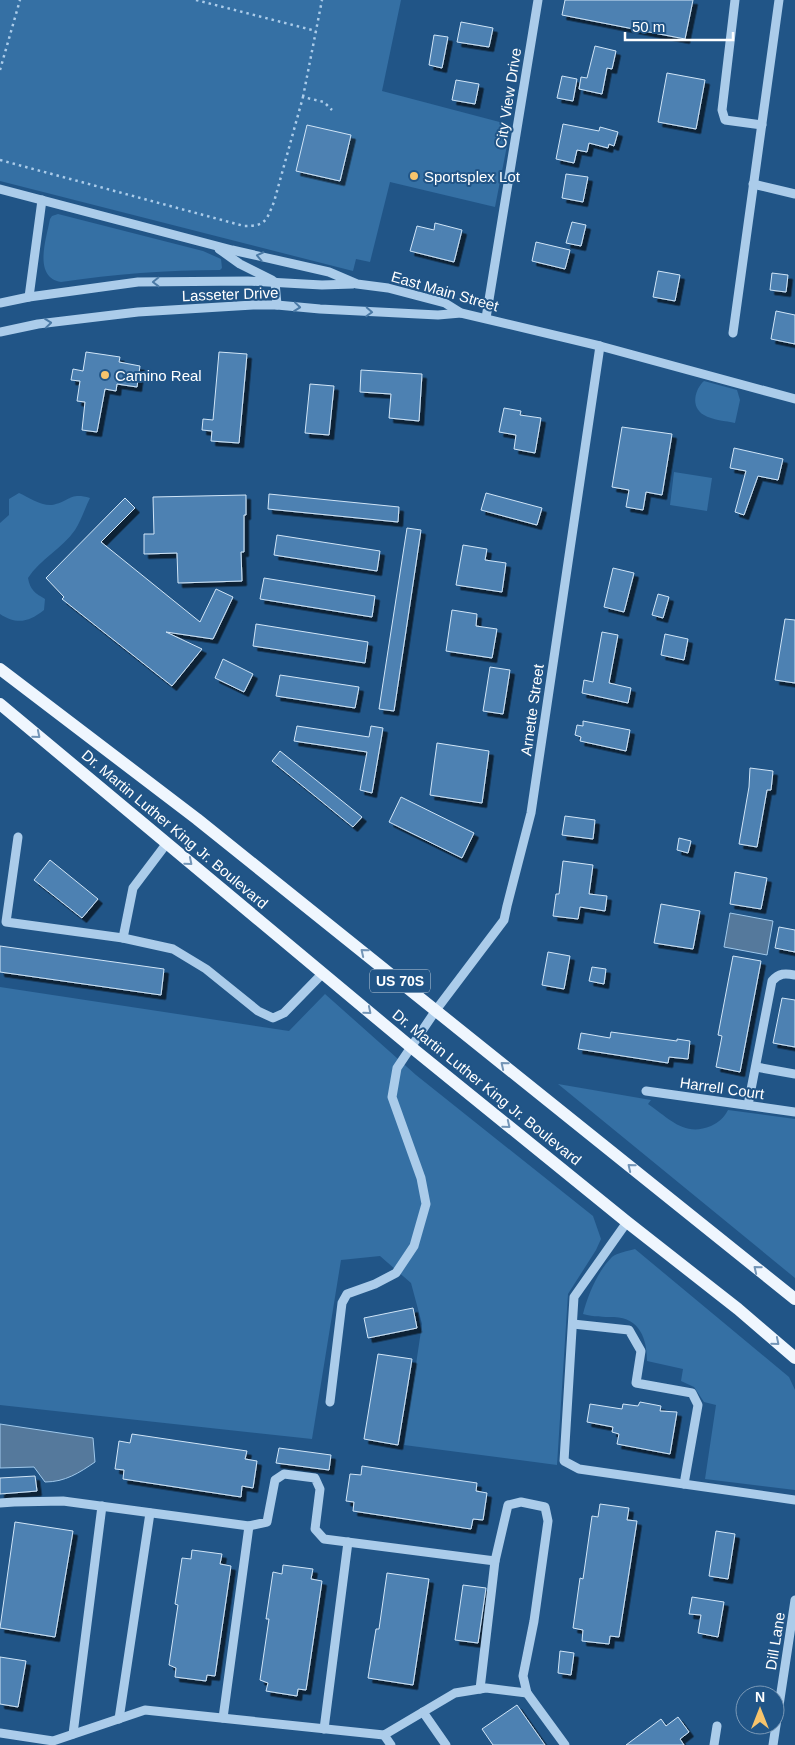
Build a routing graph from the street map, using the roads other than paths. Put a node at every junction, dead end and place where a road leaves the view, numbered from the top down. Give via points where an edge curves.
1 (538, 0) edge
2 (734, 0) edge
3 (778, 0) edge
4 (762, 125) junction
5 (753, 184) junction
6 (0, 189) edge
7 (795, 194) edge
8 (42, 200) junction
9 (213, 245) junction
10 (274, 282) junction
11 (357, 284) junction
12 (29, 297) junction
13 (0, 303) edge
14 (277, 305) junction
15 (461, 313) junction
16 (486, 318) junction
17 (0, 332) edge
18 (733, 333) dead end
19 (600, 346) junction
20 (795, 399) edge
21 (0, 669) edge
22 (0, 704) edge
23 (18, 837) dead end
24 (166, 843) junction
25 (123, 938) junction
26 (323, 973) junction
27 (795, 975) edge
28 (436, 1010) junction
29 (411, 1047) junction
30 (756, 1067) junction
31 (795, 1074) edge
32 (646, 1092) dead end
33 (748, 1105) junction
34 (795, 1112) edge
35 (628, 1222) junction
36 (795, 1299) edge
37 (572, 1324) junction
38 (795, 1358) edge
39 (330, 1402) dead end
40 (684, 1484) junction
41 (795, 1500) edge
42 (0, 1504) edge
43 (102, 1506) junction
44 (150, 1513) junction
45 (249, 1526) junction
46 (348, 1542) junction
47 (495, 1561) junction
48 (795, 1600) edge
49 (480, 1689) junction
50 (528, 1693) junction
51 (423, 1712) junction
52 (223, 1718) junction
53 (119, 1719) junction
54 (717, 1726) dead end
55 (324, 1729) junction
56 (0, 1733) edge
57 (73, 1734) junction
58 (384, 1735) junction
59 (391, 1745) edge
60 (446, 1745) edge
61 (565, 1745) edge
62 (714, 1745) edge
63 (773, 1745) edge

1 - 16 street, City View Drive
2 - 4 street via 722,110 725,120
3 - 4 street
4 - 5 street
5 - 7 street
5 - 18 street
6 - 8 street, East Main Street
8 - 9 street, East Main Street
8 - 12 street
9 - 10 street
11 -> 9 street, East Main Street via 329,272
10 - 11 street, Lasseter Drive
10 -> 12 street, Lasseter Drive via 138,282
10 - 14 street
11 - 15 street, East Main Street via 388,288 446,303
12 - 13 street, Lasseter Drive
14 -> 15 street, Lasseter Drive via 397,314
17 -> 14 street, Lasseter Drive via 138,312
15 - 16 street, East Main Street
16 - 19 street, East Main Street
19 - 20 street, East Main Street
19 - 28 street, Arnette Street via 531,813 504,920
28 -> 21 main road, Dr. Martin Luther King Jr. Boulevard / US 70S via 196,819
22 -> 24 main road, Dr. Martin Luther King Jr. Boulevard / US 70S
23 - 25 street via 6,922
24 - 25 street via 133,888
24 -> 26 main road, Dr. Martin Luther King Jr. Boulevard / US 70S
25 - 26 street via 173,949 206,969 258,1011 273,1018 284,1012
26 -> 29 main road, Dr. Martin Luther King Jr. Boulevard / US 70S
27 - 30 street via 777,975 772,981
28 - 29 street, Arnette Street
36 -> 28 main road, Dr. Martin Luther King Jr. Boulevard / US 70S
29 -> 35 main road, Dr. Martin Luther King Jr. Boulevard / US 70S
29 - 39 street, Arnette Street via 397,1068 392,1097 421,1178 426,1204 414,1246 396,1273 347,1294 342,1303
30 - 31 street
30 - 33 street
32 - 33 street, Harrell Court
33 - 34 street, Harrell Court
35 - 37 street via 574,1297
35 -> 38 main road, Dr. Martin Luther King Jr. Boulevard / US 70S
37 - 40 street via 564,1461 579,1469
37 - 40 street via 629,1330 640,1352 636,1383 692,1393 698,1405
40 - 41 street
42 - 43 street via 63,1501
43 - 44 street
43 - 57 street
44 - 45 street
44 - 53 street
45 - 46 street via 267,1522 276,1480 284,1474 315,1478 320,1489 315,1529 324,1539
45 - 52 street
46 - 47 street
46 - 55 street
47 - 49 street
47 - 50 street via 508,1505 521,1502 545,1507 548,1521 523,1676
48 - 63 street, Dill Lane
49 - 50 street
49 - 51 street via 455,1692
50 - 61 street
51 - 58 street
51 - 60 street
52 - 53 street via 145,1710
52 - 55 street
53 - 57 street
54 - 62 street
55 - 58 street
56 - 57 street via 53,1741
58 - 59 street

